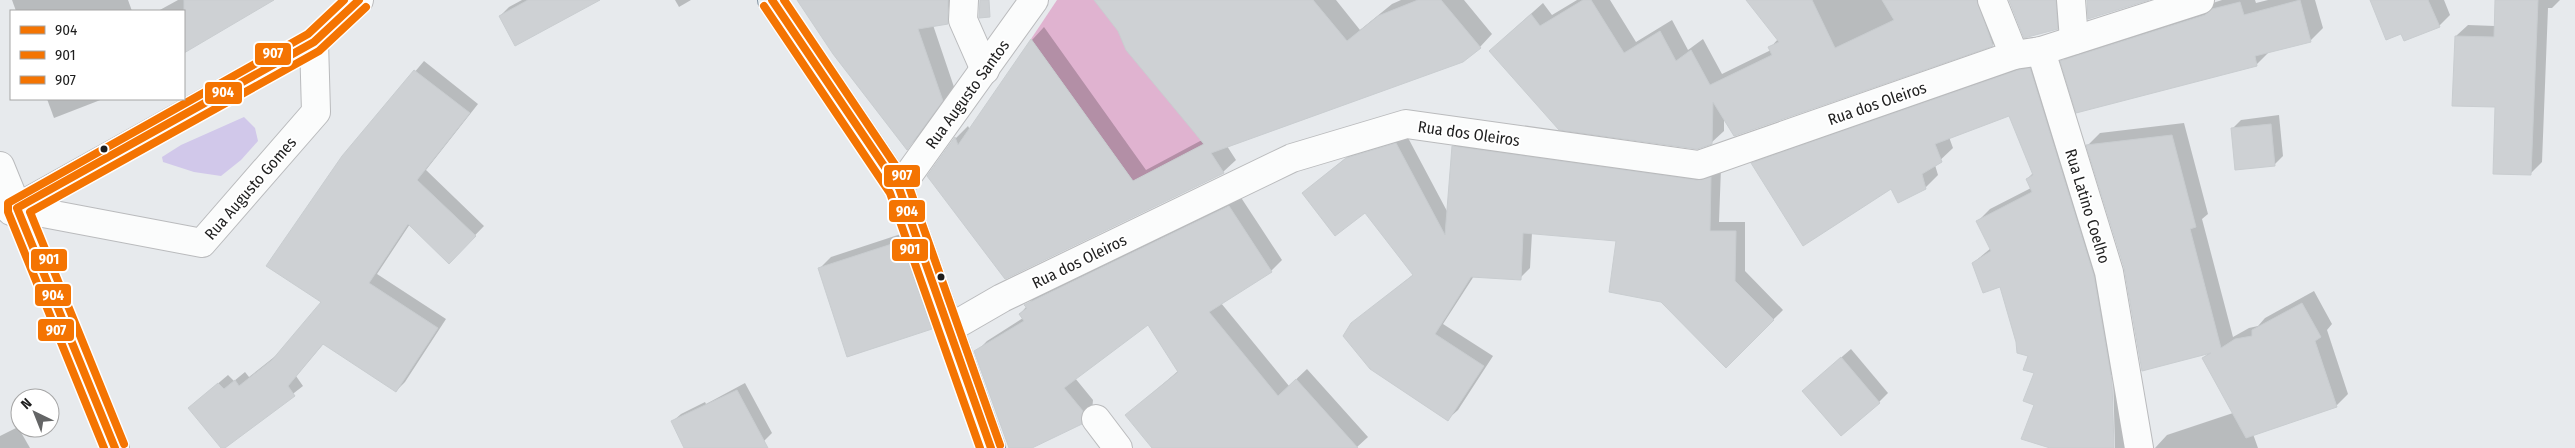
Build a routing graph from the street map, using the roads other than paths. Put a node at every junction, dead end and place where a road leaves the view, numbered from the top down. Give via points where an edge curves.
1 (359, 0) edge
2 (772, 0) edge
3 (964, 0) edge
4 (1034, 0) edge
5 (1992, 0) edge
6 (2071, 0) edge
7 (2200, 0) edge
8 (2074, 40) junction
9 (314, 42) junction
10 (2041, 52) junction
11 (2014, 55) junction
12 (985, 70) junction
13 (0, 166) edge
14 (899, 188) junction
15 (8, 211) edge
16 (950, 328) junction
17 (1096, 419) dead end
18 (115, 448) edge
19 (991, 448) edge
20 (1118, 448) edge
21 (2140, 448) edge

1 - 9 street
2 - 14 main road
3 - 12 street via 963,20
4 - 12 street, Rua Augusto Santos
5 - 11 street
6 - 8 street
7 - 8 street
8 - 10 street
9 - 15 street
9 - 15 street, Rua Augusto Gomes via 316,112 202,243
10 - 11 street
10 - 21 street, Rua Latino Coelho via 2109,272
11 - 16 street, Rua dos Oleiros via 1699,165 1406,124 1292,158 1002,298
12 - 14 street, Rua Augusto Santos
13 - 15 street
14 - 16 main road
15 - 18 street
16 - 19 main road
17 - 20 street

